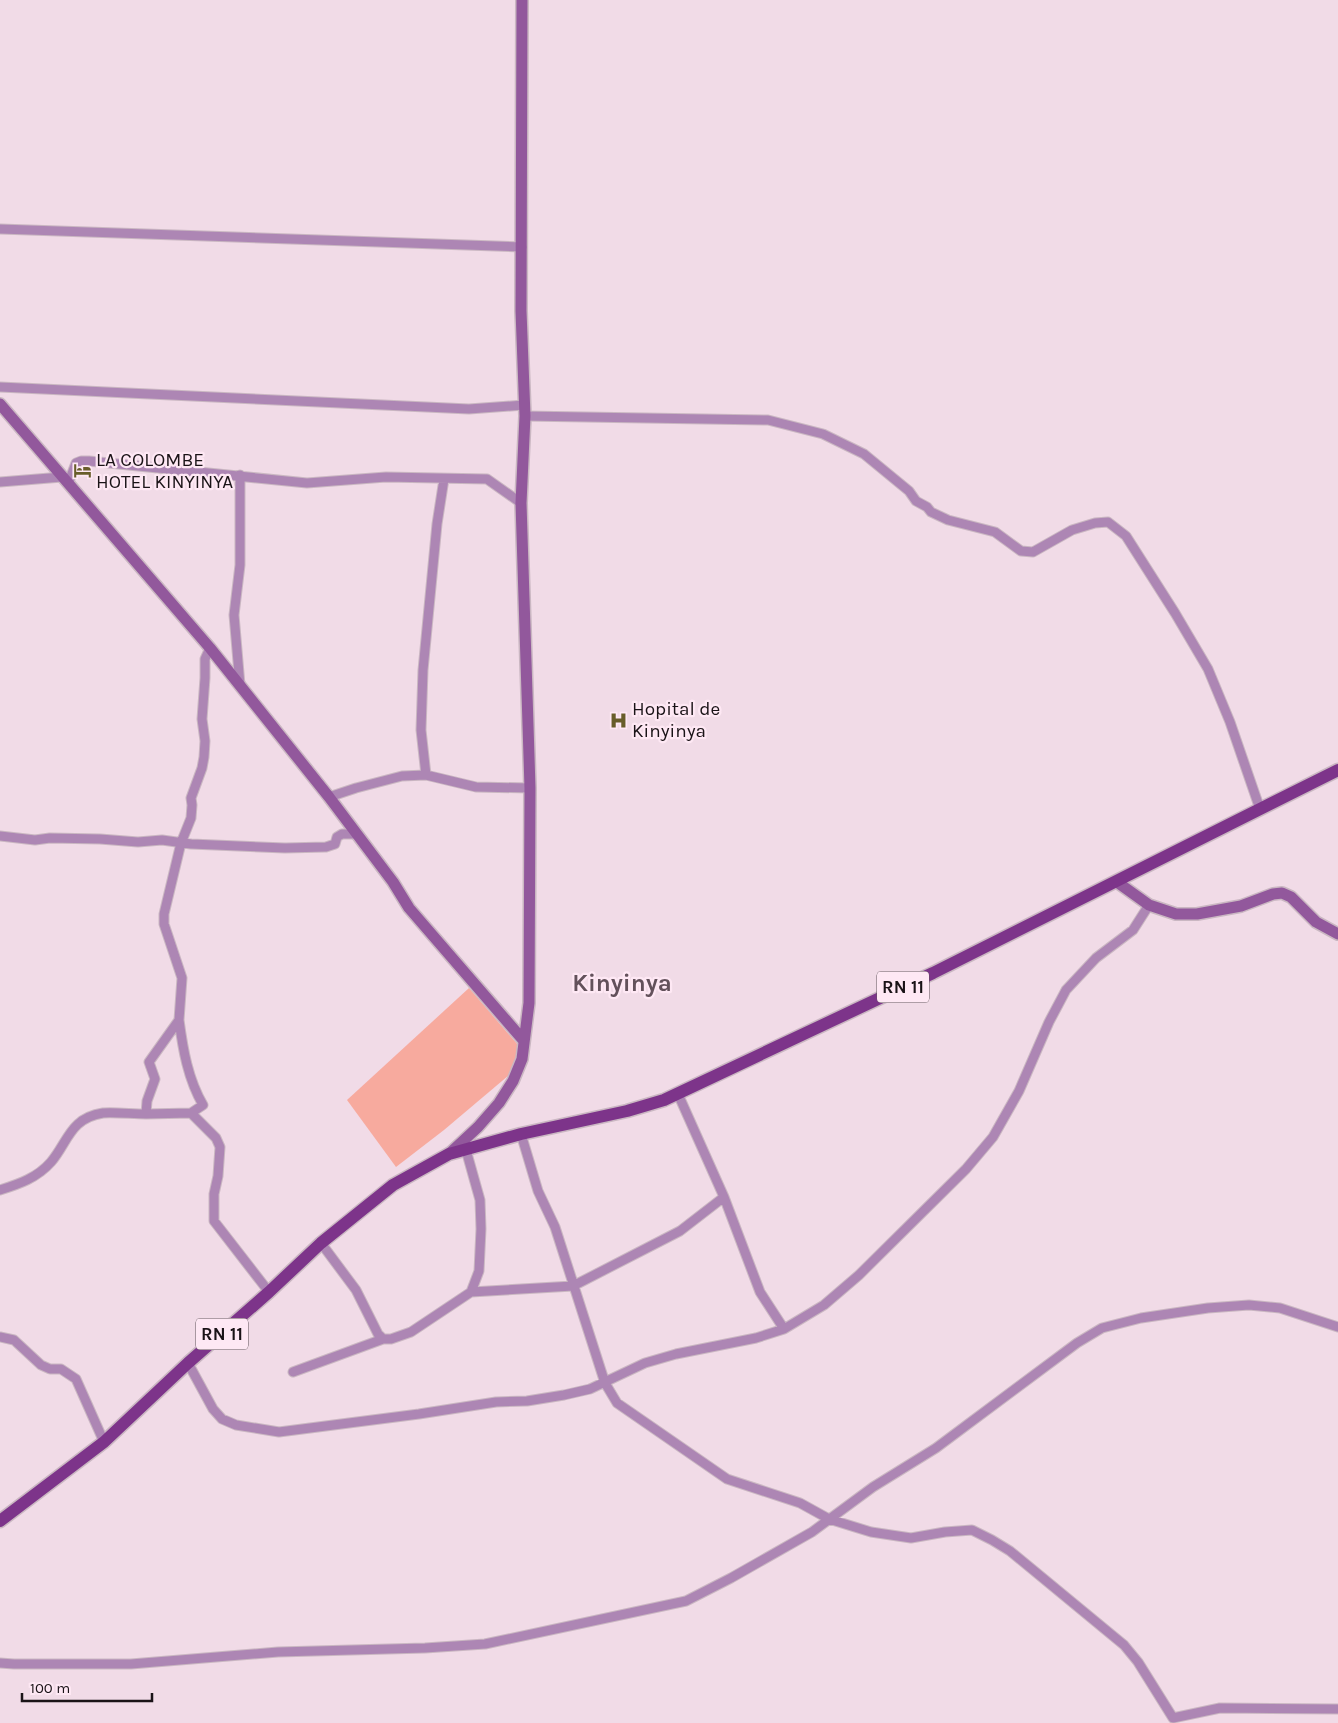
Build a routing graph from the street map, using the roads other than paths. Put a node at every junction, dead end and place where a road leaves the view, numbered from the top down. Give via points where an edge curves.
1 (522, 0) edge
2 (0, 229) edge
3 (522, 247) junction
4 (0, 387) edge
5 (0, 404) edge
6 (525, 410) junction
7 (240, 475) junction
8 (444, 479) junction
9 (65, 480) junction
10 (0, 482) edge
11 (521, 503) junction
12 (210, 648) junction
13 (240, 685) junction
14 (1338, 770) edge
15 (426, 775) junction
16 (530, 788) junction
17 (329, 797) junction
18 (1260, 810) junction
19 (356, 834) junction
20 (0, 836) edge
21 (181, 843) junction
22 (1117, 882) junction
23 (1149, 905) junction
24 (1338, 934) edge
25 (179, 1020) junction
26 (524, 1041) junction
27 (678, 1094) junction
28 (191, 1113) junction
29 (146, 1114) junction
30 (521, 1134) junction
31 (466, 1150) junction
32 (449, 1154) junction
33 (0, 1190) edge
34 (724, 1197) junction
35 (321, 1243) junction
36 (573, 1286) junction
37 (269, 1292) junction
38 (471, 1292) junction
39 (1338, 1327) edge
40 (784, 1329) junction
41 (0, 1338) edge
42 (383, 1339) junction
43 (188, 1363) junction
44 (293, 1372) dead end
45 (604, 1383) junction
46 (104, 1442) junction
47 (829, 1518) junction
48 (0, 1521) edge
49 (0, 1663) edge
50 (1338, 1710) edge

1 - 3 main road
2 - 3 street
3 - 6 main road
4 - 6 street
5 - 9 main road
6 - 11 main road
6 - 18 street via 768,420 823,434 864,454 931,512 948,520 995,532 1021,551 1033,552 1072,530 1108,522 1126,536 1208,669
7 - 8 street via 308,483 386,477
7 - 9 street via 81,461 76,463
7 - 13 street via 240,565 234,616
8 - 11 street via 487,479
8 - 15 street via 423,670 421,730
9 - 10 street
9 - 12 main road
11 - 16 main road
12 - 13 main road
12 - 21 street via 204,659 204,757 191,798 191,818
13 - 17 main road
14 - 18 main road, RN 11
15 - 16 street via 476,787
15 - 17 street via 402,776
16 - 26 main road via 529,1003
17 - 19 main road
18 - 22 main road, RN 11
19 - 21 street via 342,834 335,844 308,848
19 - 26 main road via 409,908
20 - 21 street via 35,840 162,840
21 - 25 street via 164,914 164,924 182,978
22 - 23 main road
22 - 27 main road, RN 11
23 - 24 main road via 1176,914 1197,914 1241,906 1282,893 1291,897 1316,922
23 - 40 street via 1133,930 1096,958 1066,990 994,1137 966,1170 859,1275 824,1304
25 - 28 street via 182,1047 203,1106
25 - 29 street via 149,1062 155,1079
26 - 32 main road via 518,1070 499,1104
27 - 30 main road, RN 11 via 627,1111
27 - 34 street
28 - 29 street
28 - 37 street via 216,1138 220,1147 214,1221
29 - 33 street via 103,1113 87,1118 73,1128 50,1163 38,1174
30 - 31 main road, RN 11
30 - 36 street via 538,1191 556,1227
31 - 32 main road, RN 11
31 - 38 street via 480,1200 479,1271
32 - 35 main road, RN 11 via 393,1185
34 - 36 street via 680,1231
34 - 40 street via 760,1292
35 - 37 main road, RN 11
35 - 42 street via 356,1290
36 - 38 street
36 - 45 street
37 - 43 main road, RN 11
38 - 42 street via 411,1332
39 - 47 street via 1280,1308 1249,1305 1151,1316 1102,1328 936,1448
40 - 45 street via 676,1354
41 - 46 street via 14,1340 41,1366 61,1369 76,1379
42 - 44 street
43 - 45 street via 213,1409 222,1419 236,1425 279,1432 496,1402 527,1401 590,1389
43 - 46 main road, RN 11
45 - 47 street via 618,1403 727,1479 800,1503
46 - 48 main road, RN 11
47 - 49 street via 812,1532 686,1601 485,1644 278,1652 130,1664
47 - 50 street via 871,1532 911,1538 972,1530 992,1540 1010,1551 1124,1645 1173,1718 1220,1708

